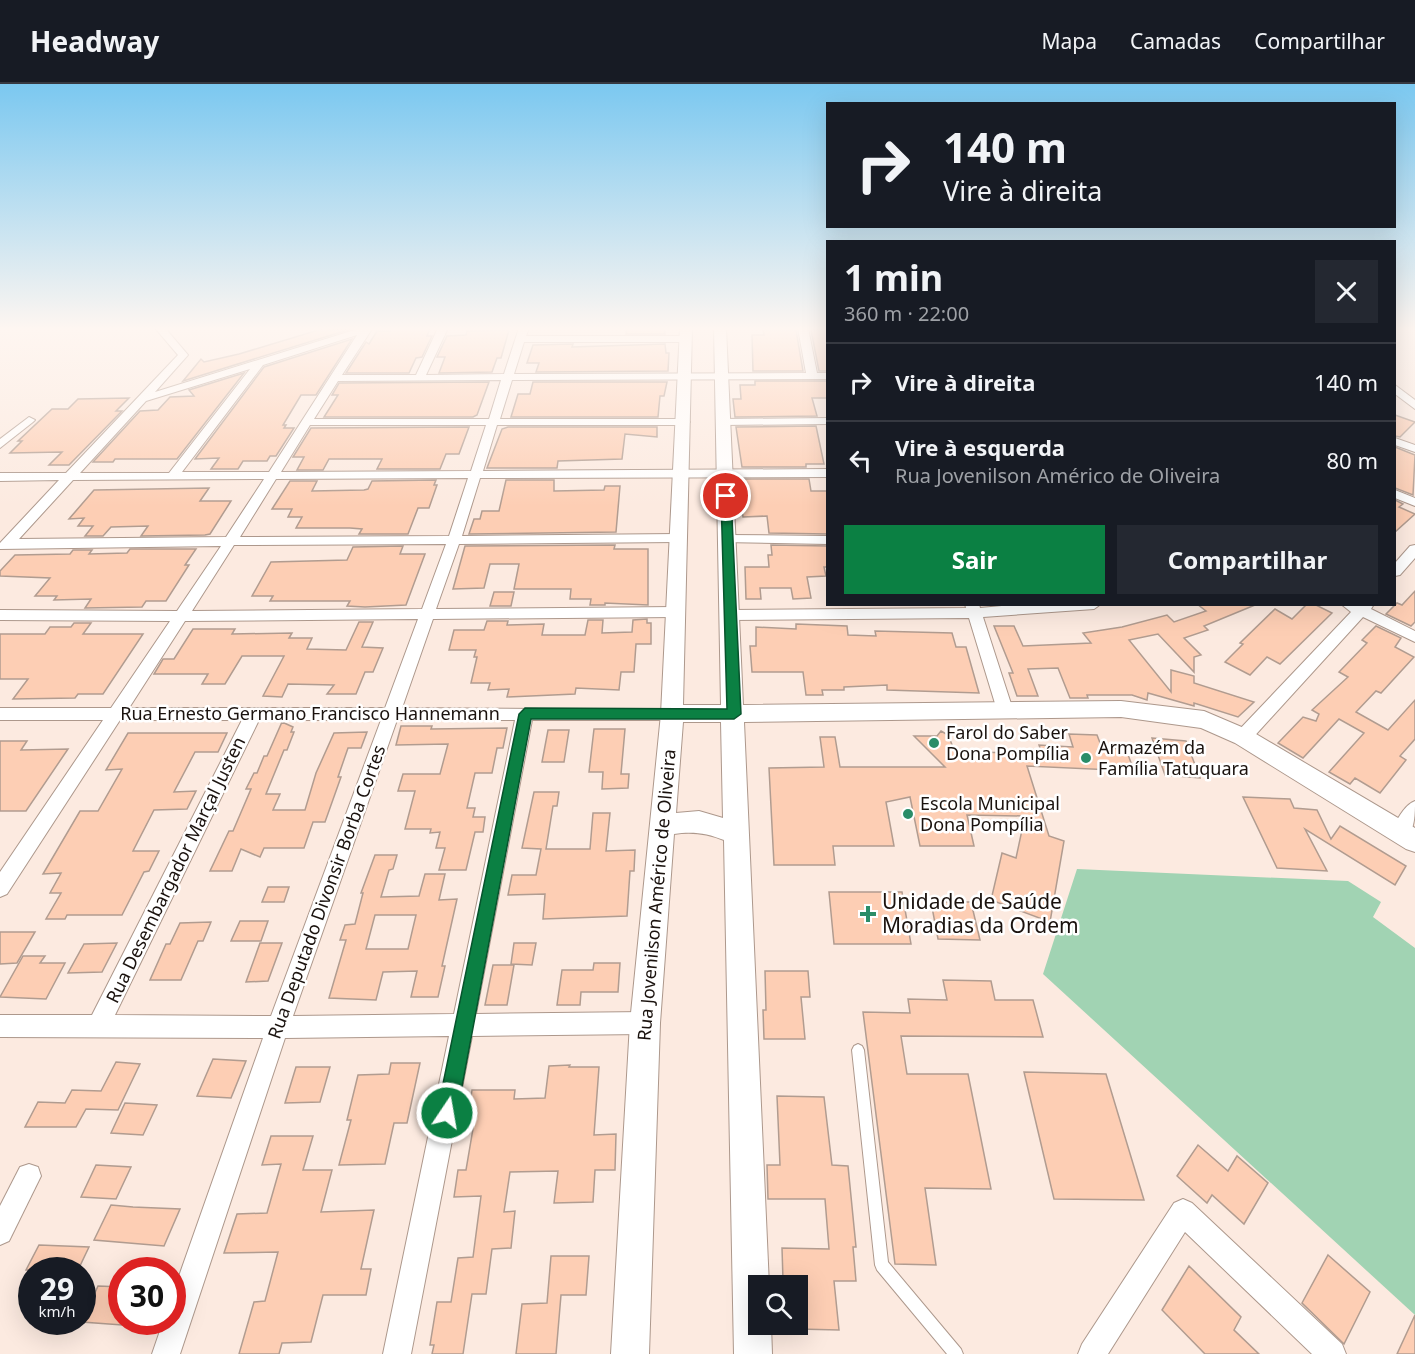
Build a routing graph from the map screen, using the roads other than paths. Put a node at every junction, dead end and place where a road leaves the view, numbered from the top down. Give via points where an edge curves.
1 (152, 387) edge
2 (179, 387) edge
3 (241, 387) edge
4 (327, 387) edge
5 (503, 387) edge
6 (684, 387) edge
7 (722, 387) edge
8 (1396, 387) edge
9 (1396, 388) edge
10 (1415, 393) edge
11 (141, 399) junction
12 (1415, 406) edge
13 (29, 420) dead end
14 (826, 421) edge
15 (305, 422) junction
16 (493, 422) junction
17 (684, 422) junction
18 (723, 422) junction
19 (1396, 441) edge
20 (0, 446) edge
21 (1415, 449) edge
22 (826, 473) edge
23 (725, 474) junction
24 (474, 475) junction
25 (681, 475) junction
26 (72, 476) junction
27 (173, 476) junction
28 (270, 476) junction
29 (0, 477) edge
30 (1396, 494) edge
31 (1415, 502) edge
32 (678, 538) junction
33 (232, 539) junction
34 (728, 539) junction
35 (454, 540) junction
36 (826, 540) edge
37 (4, 547) edge
38 (1415, 549) edge
39 (1396, 571) edge
40 (1046, 606) edge
41 (1359, 607) edge
42 (973, 609) edge
43 (675, 612) junction
44 (428, 613) junction
45 (0, 615) edge
46 (730, 615) junction
47 (180, 616) junction
48 (1415, 637) edge
49 (1005, 710) junction
50 (0, 714) edge
51 (117, 714) junction
52 (254, 714) junction
53 (392, 714) junction
54 (525, 714) junction
55 (672, 714) junction
56 (734, 714) junction
57 (1243, 737) junction
58 (1415, 810) edge
59 (662, 827) junction
60 (735, 833) junction
61 (1408, 837) edge
62 (0, 888) edge
63 (645, 1023) junction
64 (465, 1025) junction
65 (0, 1026) edge
66 (98, 1027) junction
67 (278, 1027) junction
68 (858, 1050) dead end
69 (29, 1176) dead end
70 (0, 1232) edge
71 (166, 1354) edge
72 (398, 1354) edge
73 (630, 1354) edge
74 (753, 1354) edge
75 (956, 1354) edge
76 (1092, 1354) edge
77 (1332, 1354) edge

1 - 11 street
2 - 11 street
3 - 27 street
4 - 15 street
5 - 16 street, Rua Deputado Divonsir Borba Cortes
6 - 17 main road, Rua Jovenilson Américo de Oliveira
7 - 18 main road
8 - 10 street
9 - 12 street
11 - 26 street
13 - 20 street
14 - 18 street
15 - 16 street
15 - 28 street
16 - 17 street
16 - 24 street, Rua Deputado Divonsir Borba Cortes
17 - 25 main road, Rua Jovenilson Américo de Oliveira
18 - 23 main road
19 - 21 street
22 - 23 street
23 - 25 street
23 - 34 main road
24 - 25 street
24 - 28 street
24 - 35 street, Rua Deputado Divonsir Borba Cortes
25 - 32 main road, Rua Jovenilson Américo de Oliveira
26 - 27 street
26 - 29 street
26 - 37 street
27 - 28 street
28 - 33 street
30 - 31 street
32 - 35 street
32 - 43 main road, Rua Jovenilson Américo de Oliveira
33 - 35 street
33 - 37 street
33 - 47 street
34 - 36 street
34 - 46 main road
35 - 44 street, Rua Deputado Divonsir Borba Cortes
38 - 39 street
40 - 42 street
41 - 48 street
41 - 57 street
42 - 46 street
42 - 49 street
43 - 44 street
43 - 55 main road, Rua Jovenilson Américo de Oliveira
44 - 47 street
44 - 53 street, Rua Deputado Divonsir Borba Cortes
45 - 47 street
46 - 56 main road
47 - 51 street
49 - 56 main road, Rua Ernesto Germano Francisco Hannemann
49 - 57 main road, Rua Ernesto Germano Francisco Hannemann via 1121,709 1204,720
50 - 51 street, Rua Ernesto Germano Francisco Hannemann
51 - 52 street, Rua Ernesto Germano Francisco Hannemann
51 - 62 street
52 - 53 street, Rua Ernesto Germano Francisco Hannemann
52 - 66 street, Rua Desembargador Marçal Justen
53 - 54 street, Rua Ernesto Germano Francisco Hannemann
53 - 67 street, Rua Deputado Divonsir Borba Cortes
54 - 55 street, Rua Ernesto Germano Francisco Hannemann
54 - 64 street
55 - 56 main road, Rua Ernesto Germano Francisco Hannemann
55 - 59 main road, Rua Jovenilson Américo de Oliveira
56 - 60 main road
57 - 61 main road, Rua Ernesto Germano Francisco Hannemann
58 - 61 street
59 - 60 main road via 693,820
59 - 63 main road, Rua Jovenilson Américo de Oliveira
60 - 74 main road
63 - 64 street
63 - 73 main road, Rua Jovenilson Américo de Oliveira
64 - 67 street
64 - 72 street
65 - 66 street
66 - 67 street
67 - 71 street, Rua Deputado Divonsir Borba Cortes
68 - 75 lane via 882,1264
69 - 70 street
76 - 77 street via 1183,1212

